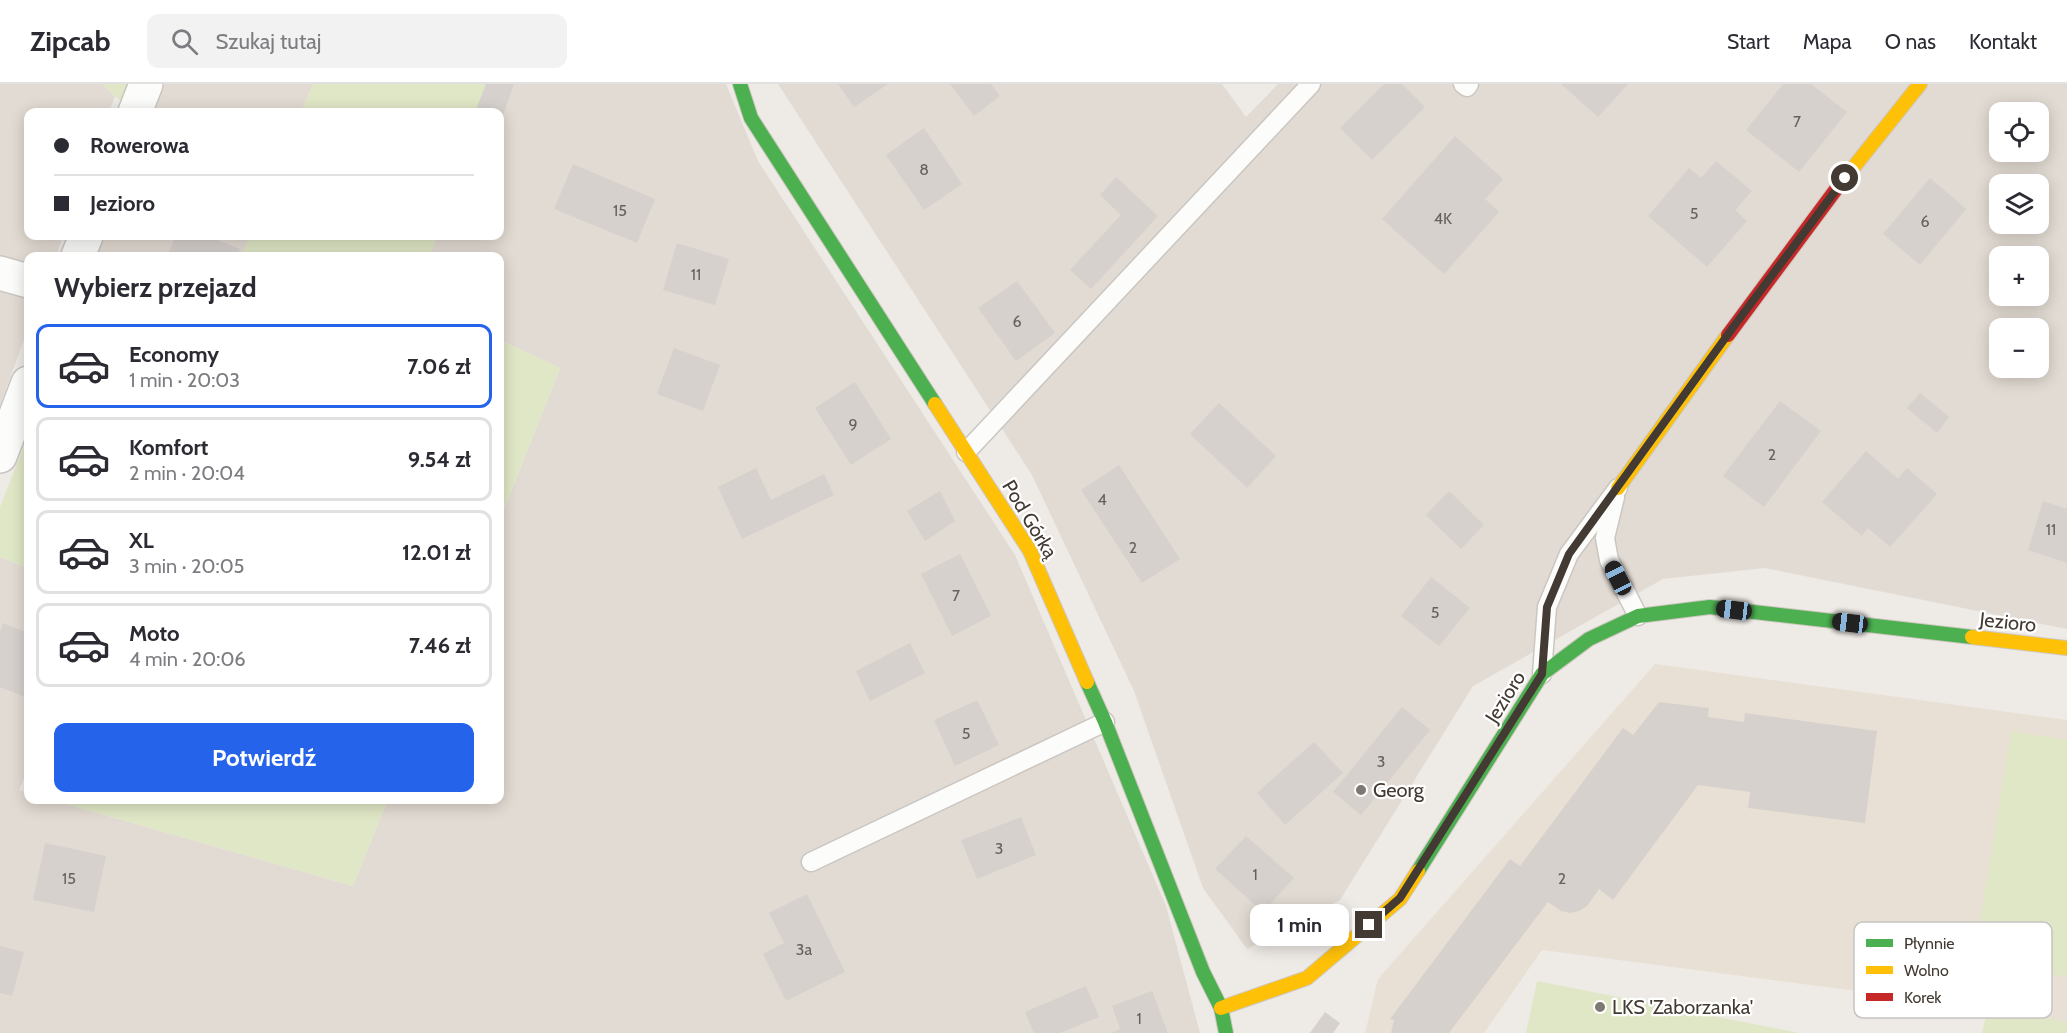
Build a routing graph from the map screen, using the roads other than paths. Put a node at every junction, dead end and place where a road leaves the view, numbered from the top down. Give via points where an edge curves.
1 (146, 84) edge
2 (740, 84) edge
3 (1311, 84) edge
4 (1463, 84) edge
5 (1469, 84) edge
6 (1920, 84) edge
7 (137, 108) edge
8 (0, 273) edge
9 (24, 280) edge
10 (24, 393) edge
11 (966, 452) junction
12 (0, 456) edge
13 (1618, 488) junction
14 (1638, 616) junction
15 (2067, 648) edge
16 (1542, 674) junction
17 (1105, 722) junction
18 (811, 862) dead end
19 (1221, 1008) junction
20 (1226, 1033) edge

1 - 7 street
2 - 11 street, Pod Górką via 751,118
3 - 11 lane
4 - 5 lane
6 - 13 street via 1796,243
8 - 9 street
10 - 12 street
11 - 17 street, Pod Górką via 1030,551
13 - 14 lane via 1605,538 1609,560
13 - 16 lane via 1569,554 1547,607
14 - 15 street, Jezioro via 1710,607
14 - 16 street, Jezioro via 1589,639
16 - 19 street, Jezioro via 1400,898 1307,978
17 - 18 lane
17 - 19 street, Pod Górką via 1203,972
19 - 20 street, Pod Górką

